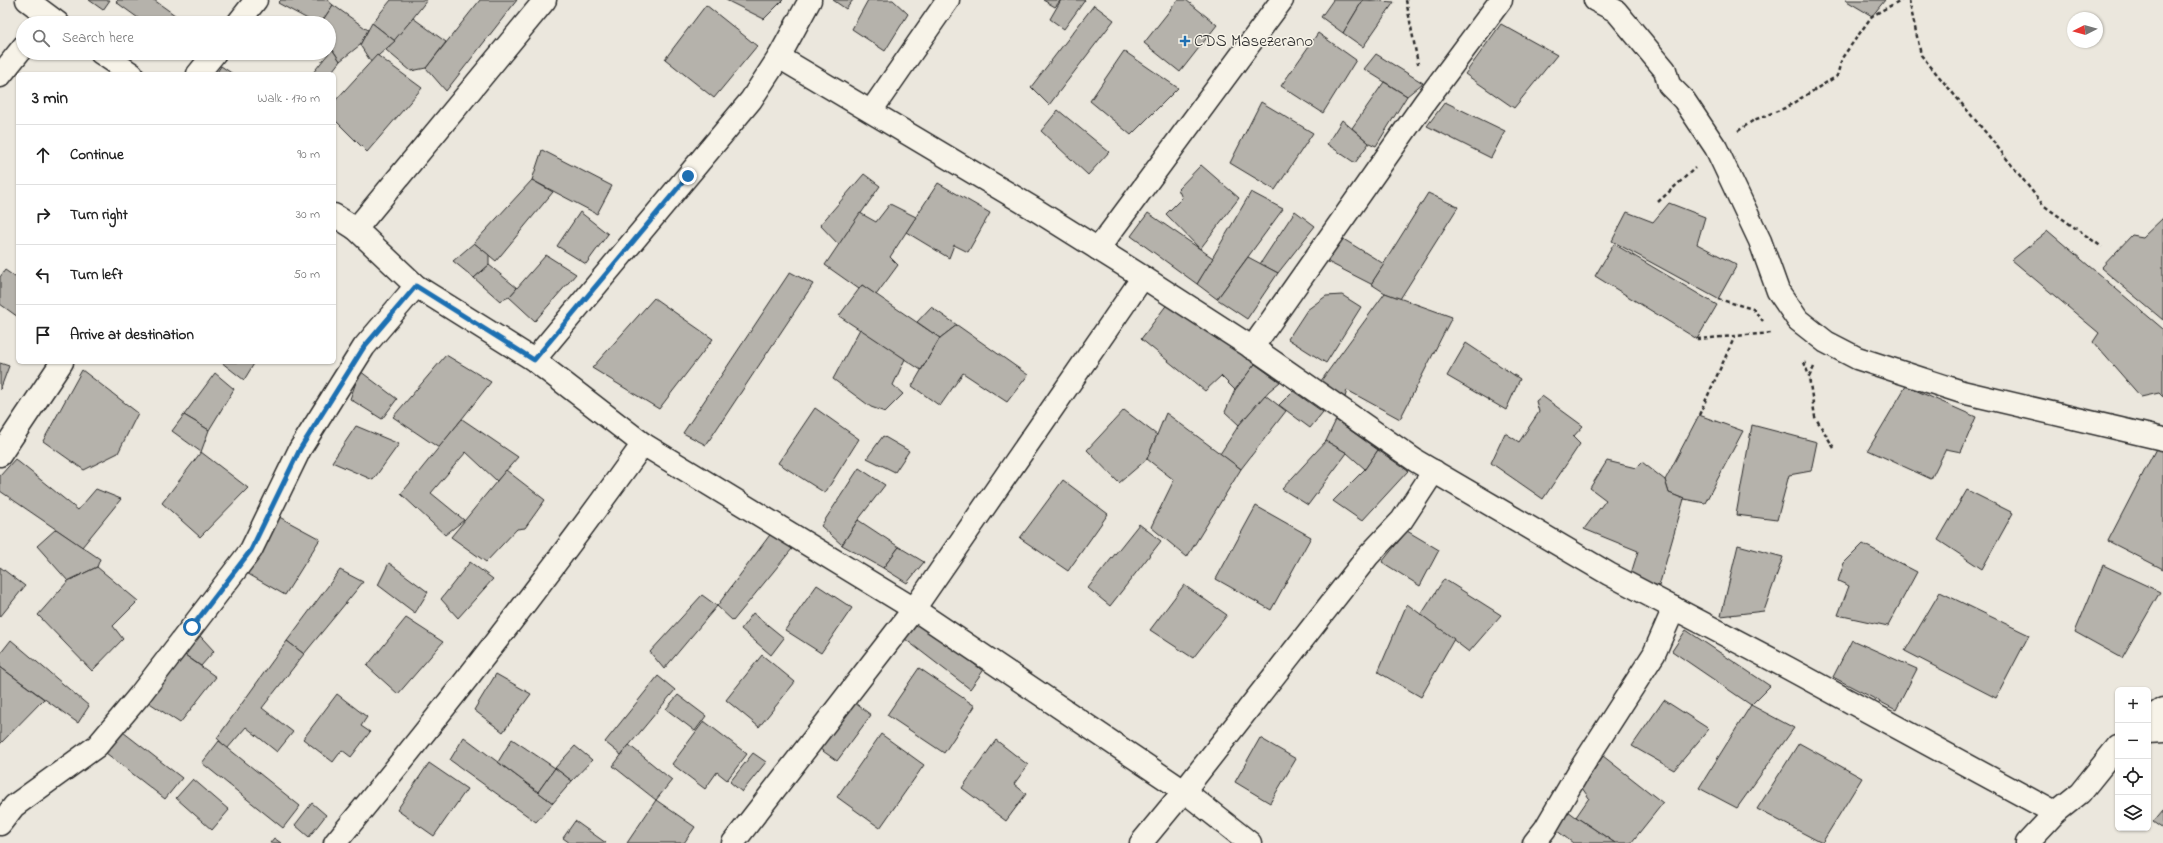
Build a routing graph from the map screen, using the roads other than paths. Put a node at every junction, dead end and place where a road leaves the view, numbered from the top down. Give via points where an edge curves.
1 (27, 0) edge
2 (256, 0) edge
3 (545, 0) edge
4 (810, 0) edge
5 (948, 0) edge
6 (1282, 0) edge
7 (1501, 0) edge
8 (1596, 0) edge
9 (45, 16) edge
10 (243, 16) edge
11 (16, 56) edge
12 (779, 57) junction
13 (111, 60) edge
14 (209, 60) edge
15 (129, 72) edge
16 (200, 72) edge
17 (0, 76) edge
18 (871, 111) junction
19 (336, 216) edge
20 (356, 229) junction
21 (1098, 249) junction
22 (1143, 277) junction
23 (416, 286) junction
24 (1252, 348) junction
25 (534, 360) junction
26 (61, 364) edge
27 (2163, 439) edge
28 (643, 444) junction
29 (0, 455) edge
30 (1434, 471) junction
31 (1674, 608) junction
32 (914, 609) junction
33 (2163, 709) edge
34 (2151, 717) edge
35 (2163, 731) edge
36 (2151, 732) edge
37 (2115, 750) edge
38 (1184, 791) junction
39 (2055, 813) junction
40 (0, 824) edge
41 (335, 843) edge
42 (733, 843) edge
43 (1141, 843) edge
44 (1250, 843) edge
45 (1534, 843) edge
46 (2027, 843) edge

1 - 9 street
2 - 10 street
3 - 20 street
4 - 12 street
5 - 18 street
6 - 21 street
7 - 24 street via 1425,102
8 - 27 street via 1616,11 1665,70 1670,85 1684,100 1716,148 1760,241 1778,291 1798,320 1830,344 1858,358 1962,392
11 - 17 street
12 - 18 street
12 - 25 street via 751,100
13 - 15 street
14 - 16 street
18 - 21 street
19 - 20 street
20 - 23 street
21 - 22 street
22 - 24 street
22 - 32 street
23 - 25 street
23 - 40 street via 364,347 300,449 251,550 139,696 97,746 14,806
24 - 30 street
25 - 28 street
26 - 29 street
28 - 32 street
28 - 41 street via 560,559 413,749
30 - 31 street via 1609,574
30 - 38 street via 1402,520 1368,556
31 - 39 street
31 - 45 street via 1654,654
32 - 38 street
32 - 42 street
33 - 34 street
35 - 36 street
37 - 39 street via 2080,793
38 - 43 street
38 - 44 street
39 - 46 street

